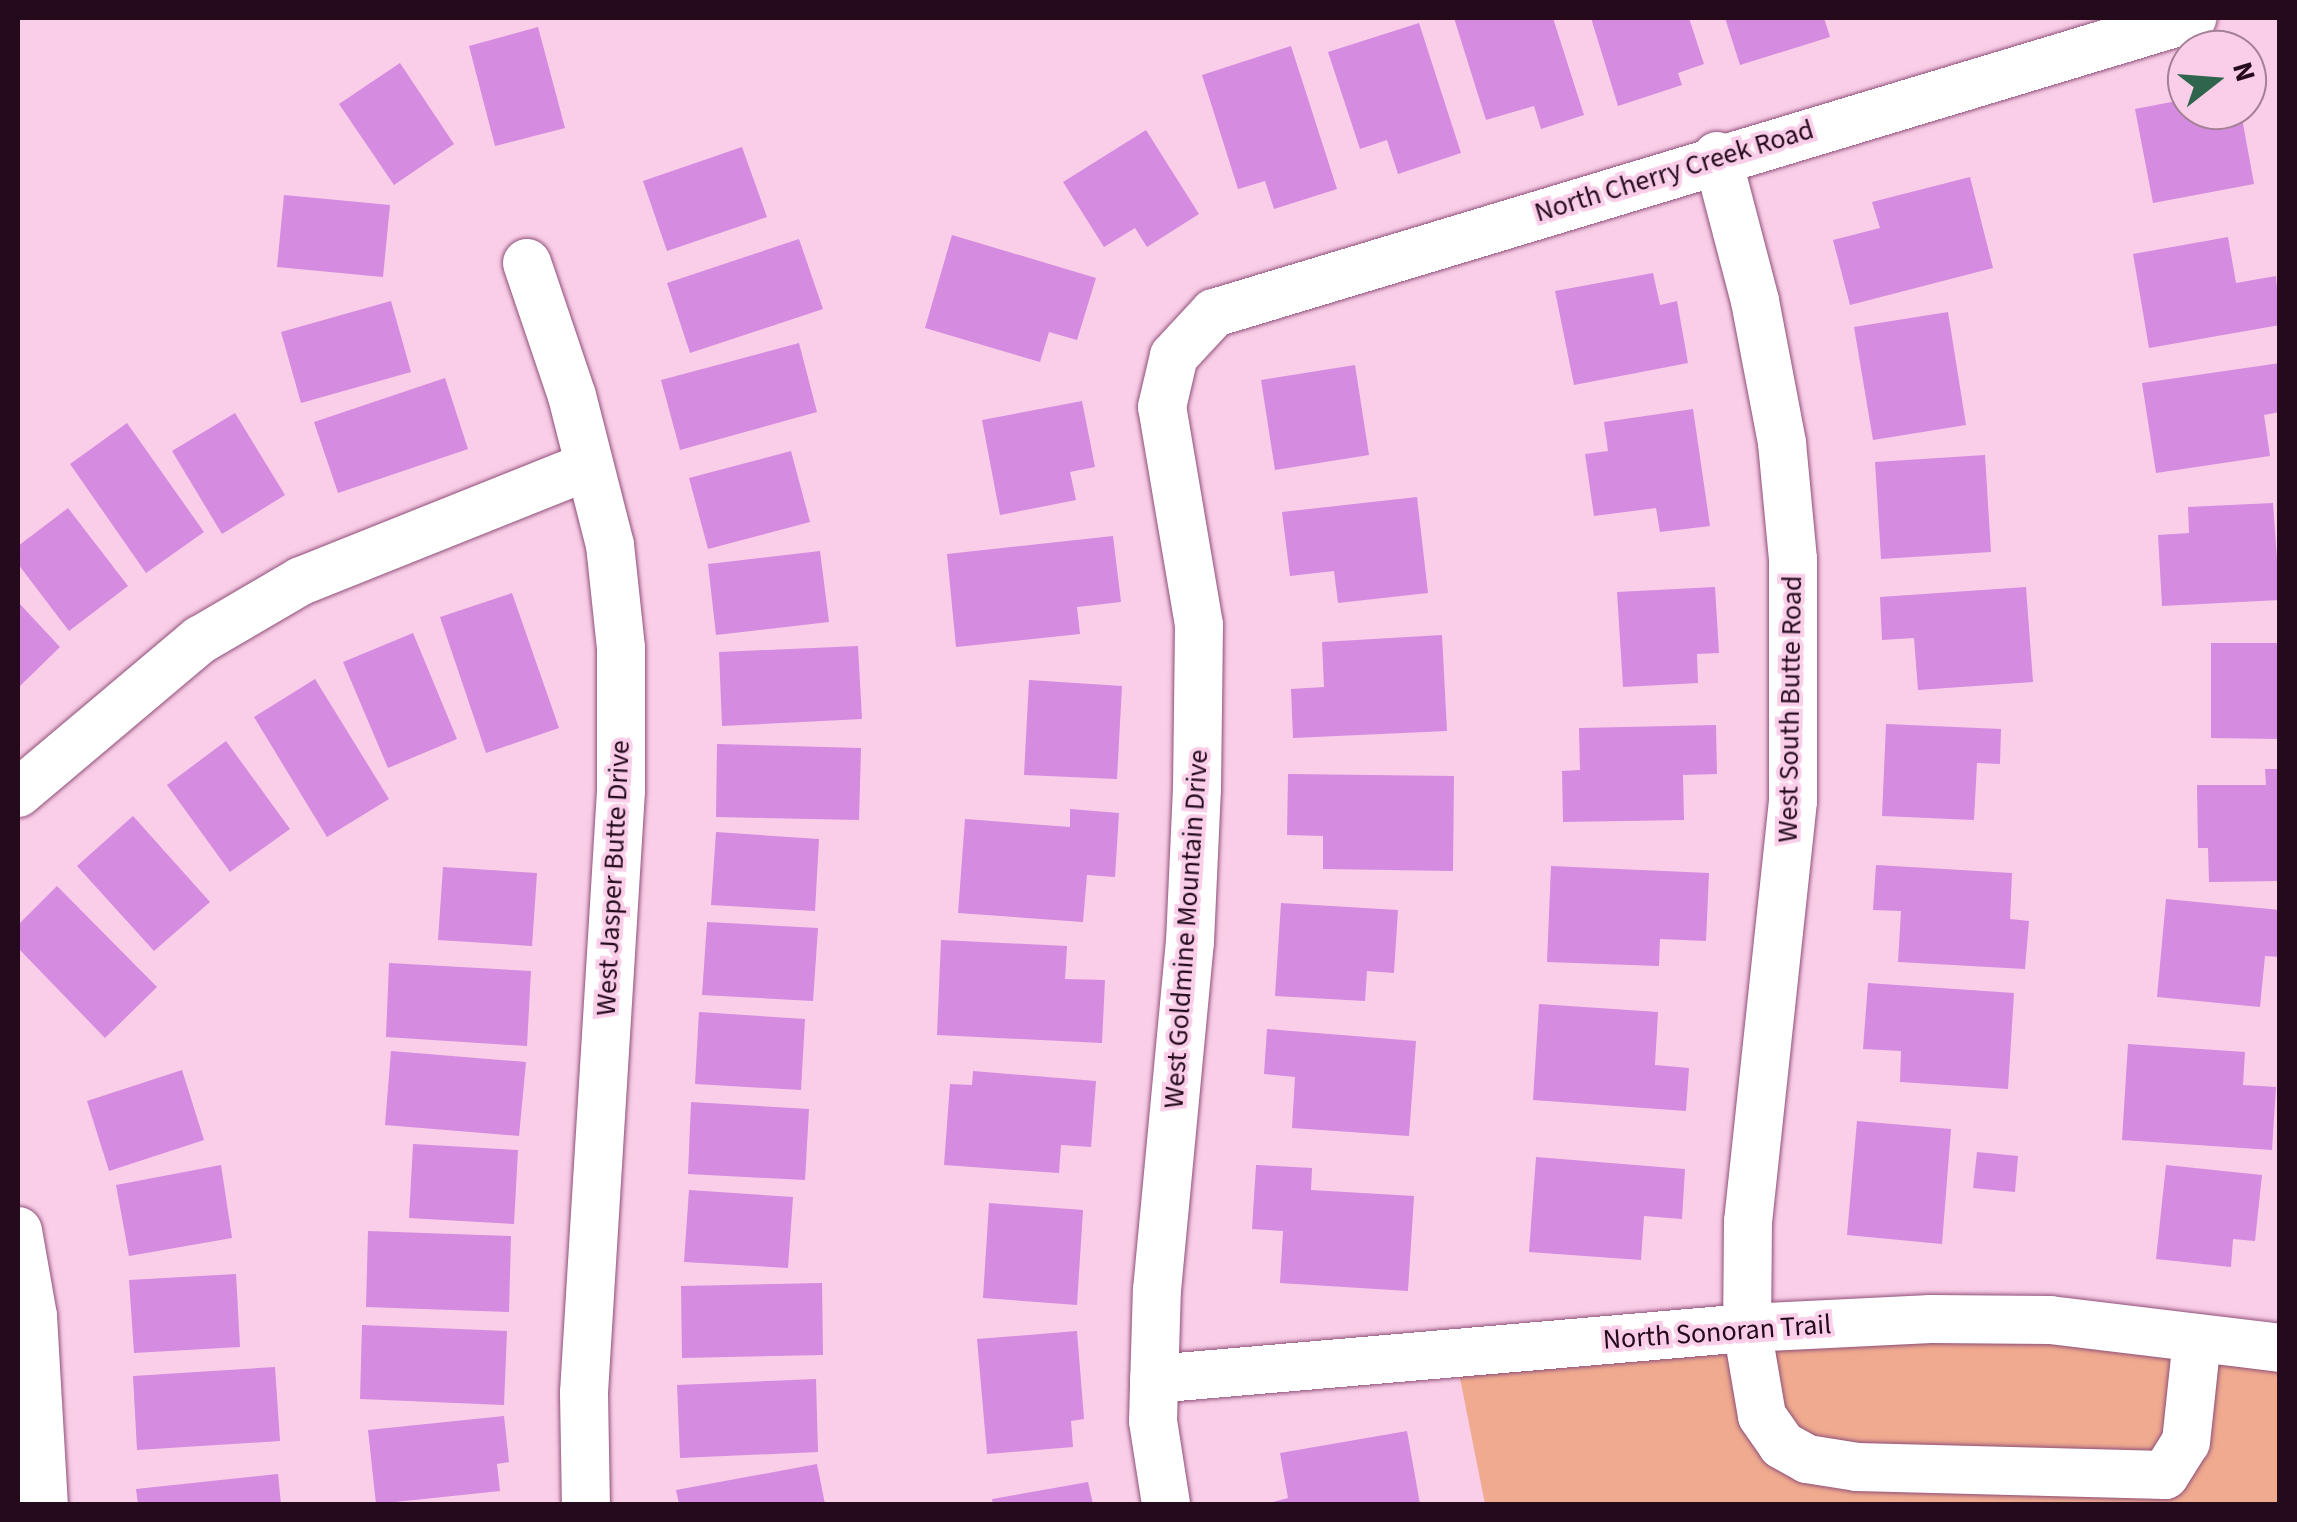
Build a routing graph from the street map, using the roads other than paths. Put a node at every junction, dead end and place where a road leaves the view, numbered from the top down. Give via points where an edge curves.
1 (2192, 18) edge
2 (1717, 156) junction
3 (527, 263) dead end
4 (1174, 356) joint
5 (590, 466) junction
6 (18, 793) edge
7 (18, 1231) edge
8 (1746, 1328) junction
9 (2197, 1339) junction
10 (2280, 1348) edge
11 (1154, 1379) junction
12 (44, 1504) edge
13 (586, 1504) edge
14 (1166, 1504) edge

1 - 2 street, North Cherry Creek Road
2 - 4 street, North Cherry Creek Road via 1214,313
2 - 8 street, West South Butte Road via 1755,301 1782,443 1793,559 1793,801 1748,1222
3 - 5 street, West Jasper Butte Drive
4 - 11 street, West Goldmine Mountain Drive via 1162,407 1198,624 1198,789
5 - 6 street via 302,581 200,640
5 - 13 street, West Jasper Butte Drive via 610,545 622,648 620,791 584,1393
7 - 12 street via 33,1316
8 - 9 street, North Sonoran Trail via 2050,1320
8 - 9 street, West South Butte Road via 1762,1416 1782,1446 1807,1459 2059,1476 2166,1474 2186,1442
8 - 11 street, North Sonoran Trail
9 - 10 street, North Sonoran Trail
11 - 14 street, West Goldmine Mountain Drive via 1153,1421

